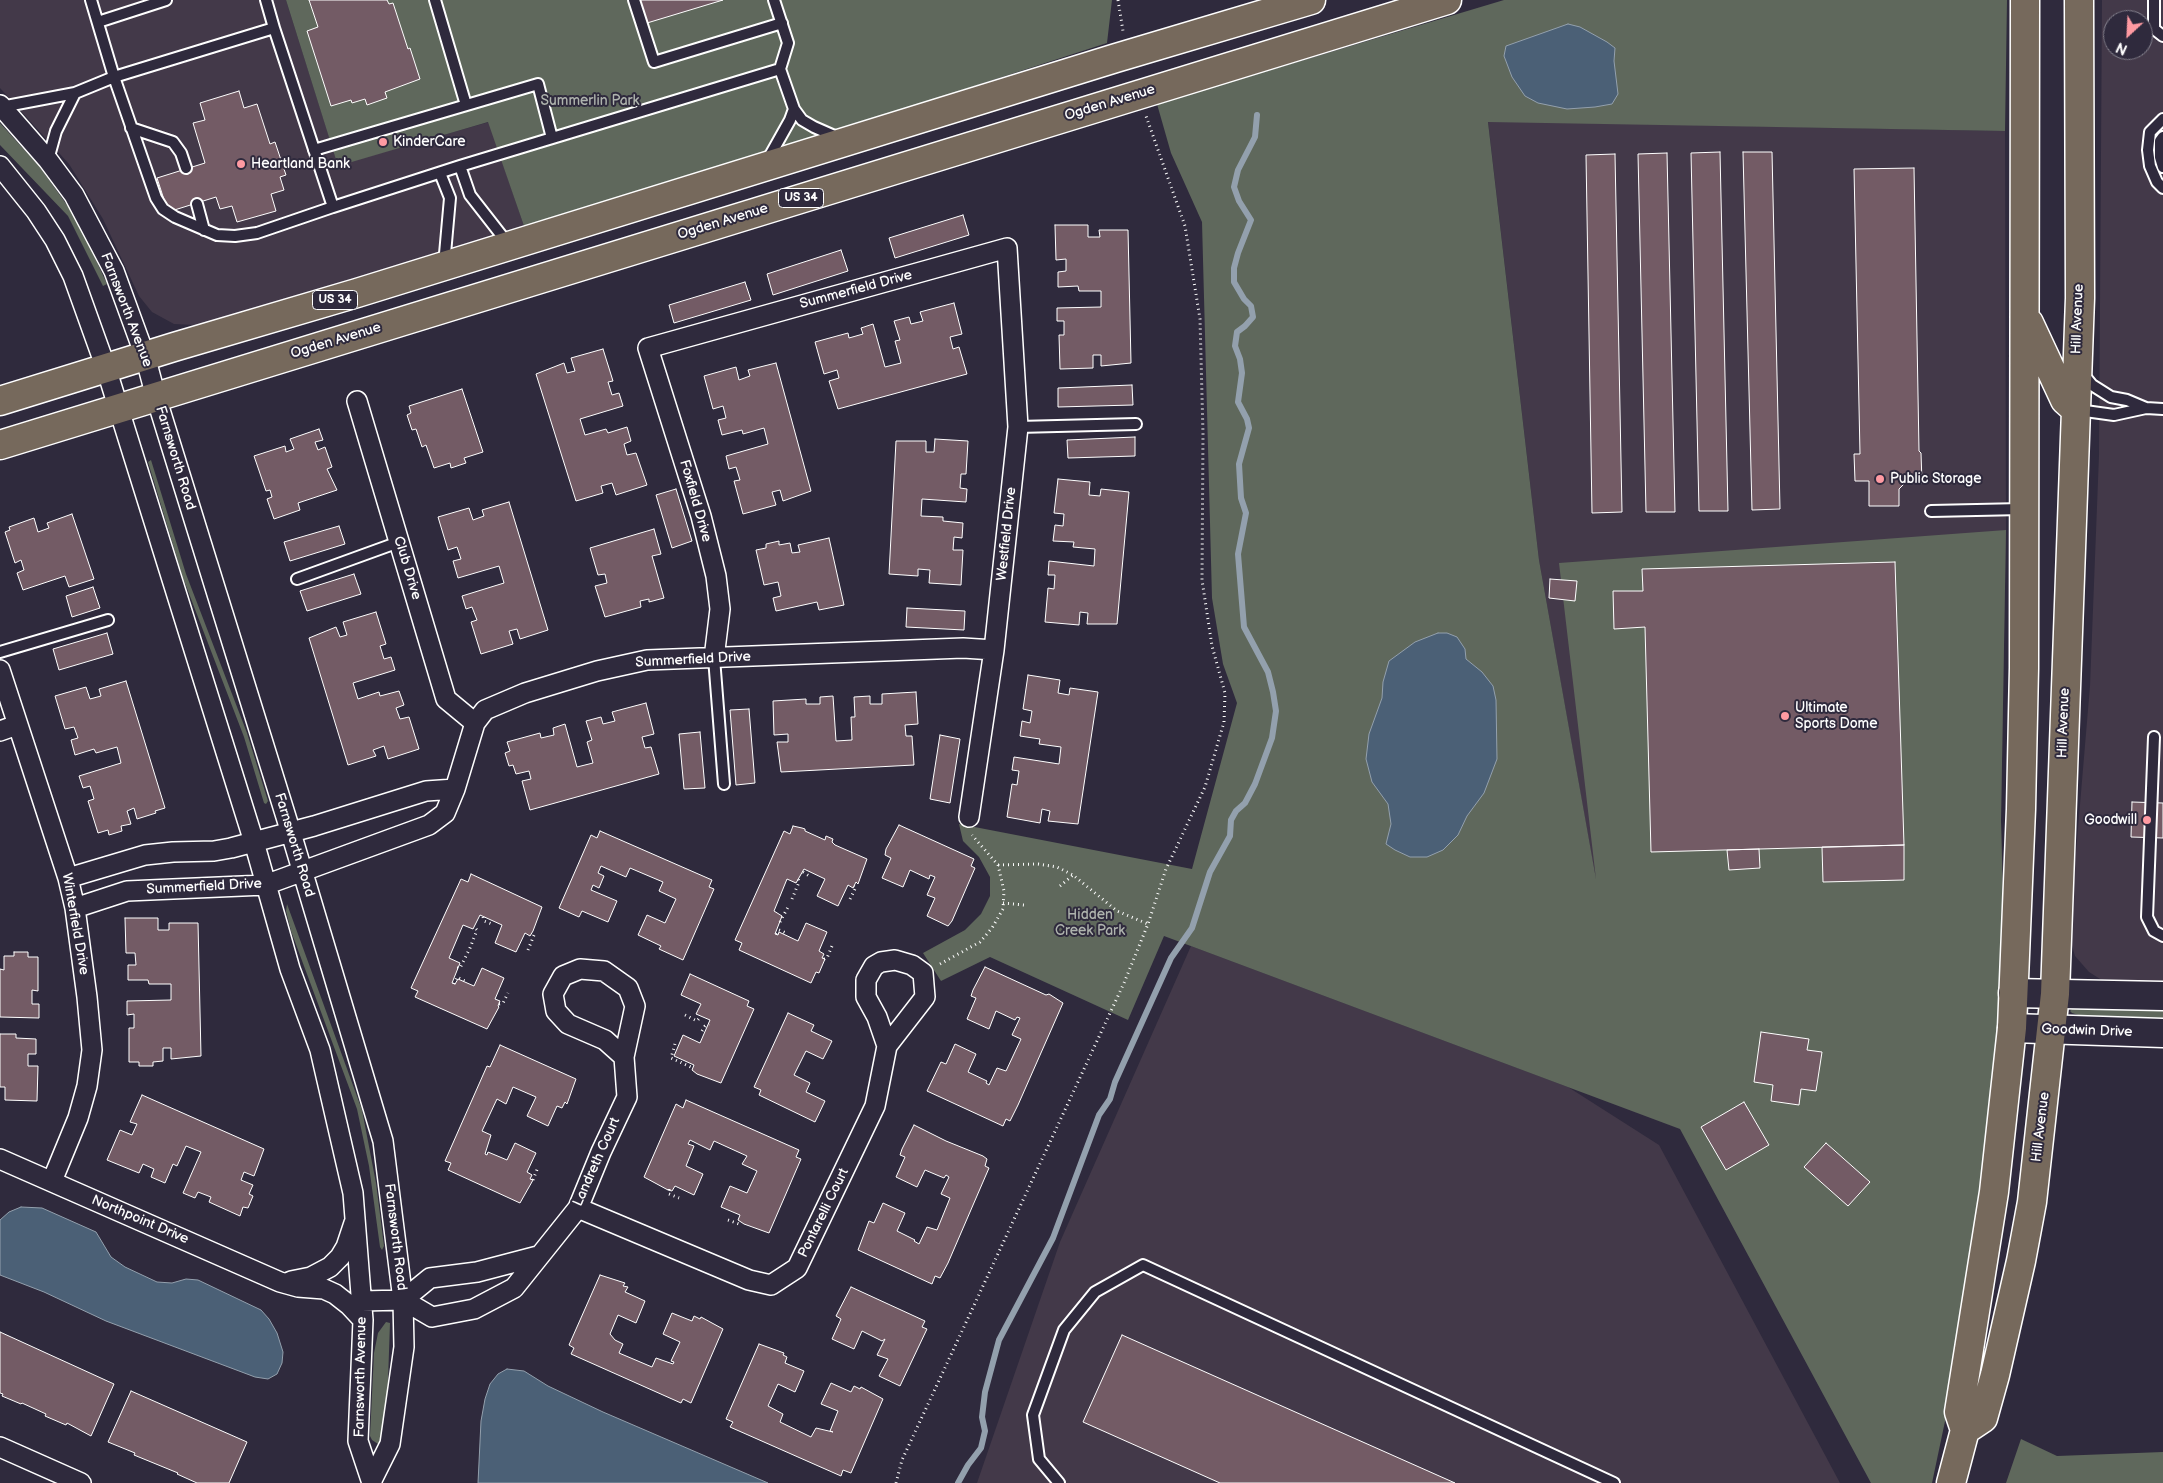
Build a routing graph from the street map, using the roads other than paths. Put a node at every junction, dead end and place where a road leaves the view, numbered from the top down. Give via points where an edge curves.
1 (92, 0) edge
2 (166, 0) edge
3 (266, 0) edge
4 (435, 0) edge
5 (634, 0) edge
6 (774, 0) edge
7 (1311, 0) edge
8 (1447, 0) edge
9 (2025, 0) edge
10 (2079, 0) edge
11 (2154, 0) edge
12 (98, 22) junction
13 (782, 23) junction
14 (274, 28) junction
15 (2163, 36) edge
16 (780, 69) junction
17 (114, 77) junction
18 (75, 93) junction
19 (466, 105) junction
20 (1, 106) edge
21 (794, 109) junction
22 (2163, 119) edge
23 (131, 128) junction
24 (2163, 137) edge
25 (552, 138) junction
26 (846, 141) junction
27 (314, 150) junction
28 (48, 160) junction
29 (0, 166) edge
30 (460, 166) junction
31 (764, 166) junction
32 (2163, 167) edge
33 (186, 168) dead end
34 (440, 173) junction
35 (2163, 188) edge
36 (197, 204) dead end
37 (333, 207) junction
38 (204, 230) junction
39 (510, 245) junction
40 (1007, 248) joint
41 (444, 266) junction
42 (2024, 313) junction
43 (648, 348) joint
44 (145, 356) junction
45 (2077, 366) junction
46 (106, 368) junction
47 (156, 398) junction
48 (0, 401) edge
49 (356, 401) dead end
50 (2146, 408) junction
51 (118, 409) junction
52 (2075, 409) junction
53 (2163, 409) edge
54 (1136, 424) dead end
55 (1018, 427) junction
56 (0, 445) edge
57 (2024, 509) junction
58 (1931, 511) dead end
59 (399, 542) junction
60 (297, 579) dead end
61 (108, 620) dead end
62 (994, 650) junction
63 (0, 652) edge
64 (714, 658) junction
65 (0, 670) edge
66 (475, 723) junction
67 (9, 728) edge
68 (2154, 736) dead end
69 (724, 784) dead end
70 (455, 789) junction
71 (969, 817) road end
72 (291, 833) junction
73 (254, 842) junction
74 (302, 872) junction
75 (68, 878) junction
76 (265, 885) junction
77 (75, 908) junction
78 (2163, 936) edge
79 (2013, 993) junction
80 (2055, 994) junction
81 (2163, 996) edge
82 (2012, 1028) junction
83 (2051, 1030) junction
84 (2163, 1033) edge
85 (887, 1046) dead end
86 (624, 1057) junction
87 (0, 1158) edge
88 (52, 1182) junction
89 (578, 1208) junction
90 (356, 1217) junction
91 (538, 1256) junction
92 (280, 1282) junction
93 (403, 1300) junction
94 (362, 1301) junction
95 (362, 1320) junction
96 (1965, 1430) junction
97 (0, 1447) edge
98 (372, 1482) edge
99 (81, 1483) edge
100 (1059, 1483) edge
101 (1614, 1483) edge
102 (1952, 1483) edge

1 - 12 lane
2 - 12 lane
3 - 14 lane
4 - 19 lane
5 - 13 lane via 654,62
6 - 13 lane
7 - 26 main road, US 34
8 - 47 main road, Ogden Avenue / US 34
9 - 42 main road
10 - 45 main road, Hill Avenue via 2080,298
11 - 15 lane via 2154,29
12 - 17 lane
13 - 16 lane via 788,43
14 - 17 lane
14 - 27 lane
16 - 21 lane
16 - 25 lane
17 - 18 lane
17 - 23 lane
18 - 20 lane
18 - 28 lane via 56,131
19 - 25 lane via 538,84
19 - 27 lane
20 - 28 street, Farnsworth Avenue
21 - 26 lane via 802,120
21 - 31 lane
22 - 35 lane via 2150,132 2148,150 2150,166
23 - 33 lane via 172,142 181,153
23 - 38 lane via 160,204 175,217
24 - 32 lane via 2160,141
25 - 30 lane
26 - 31 main road, US 34
27 - 37 lane
28 - 44 street, Farnsworth Avenue via 74,194 114,272
29 - 46 street via 55,240 73,276
30 - 34 lane
30 - 39 lane via 470,195
31 - 39 main road, US 34
34 - 37 lane
34 - 41 lane via 450,198
36 - 38 lane
37 - 38 lane via 235,236
39 - 41 main road, US 34
40 - 43 street, Summerfield Drive
40 - 55 street, Westfield Drive
41 - 44 main road, US 34
42 - 52 main road via 2065,400
42 - 57 main road
43 - 64 street, Foxfield Drive via 701,516 716,576 720,609
44 - 46 main road, US 34
44 - 47 street, Farnsworth Avenue
45 - 50 lane via 2092,385 2111,397
45 - 52 main road, Hill Avenue
46 - 48 main road, US 34
46 - 51 street
47 - 51 main road, Ogden Avenue / US 34
47 - 72 street, Farnsworth Road
49 - 59 street, Club Drive
50 - 52 lane via 2114,415
50 - 53 lane
51 - 56 main road, Ogden Avenue / US 34
51 - 73 street
52 - 80 main road, Hill Avenue
54 - 55 lane
55 - 62 street, Westfield Drive
57 - 58 lane
57 - 79 main road via 2021,810
59 - 60 lane
59 - 66 street, Club Drive via 446,699
61 - 63 lane
62 - 64 street, Summerfield Drive via 962,648
62 - 71 street, Westfield Drive
64 - 66 street, Summerfield Drive via 647,660 597,670 525,693 485,710
64 - 69 lane
65 - 67 street, Winterfield Drive
66 - 70 street, Summerfield Drive
67 - 75 street, Winterfield Drive
68 - 78 lane via 2148,917 2154,931
70 - 72 street via 426,791
70 - 74 street, Summerfield Drive via 444,813 429,825
72 - 73 street
72 - 74 street, Farnsworth Road
73 - 75 street via 214,851 145,855
73 - 76 street
74 - 76 street, Summerfield Drive
74 - 93 street, Farnsworth Road via 383,1141
75 - 77 street, Winterfield Drive
76 - 77 street, Summerfield Drive via 127,891
76 - 90 street via 290,969 320,1050 354,1193
77 - 88 street, Winterfield Drive via 92,1050 78,1118
79 - 80 street
79 - 82 main road
80 - 81 street
80 - 83 main road, Hill Avenue
82 - 83 street, Goodwin Drive
82 - 96 main road via 1994,1192 1959,1412
83 - 84 street, Goodwin Drive
83 - 96 main road, Hill Avenue via 2032,1202 2021,1261 1983,1418
85 - 89 street, Pontarelli Court via 875,1106 839,1184 797,1268 771,1285 749,1280
86 - 86 street, Landreth Court via 634,1006 628,988 604,971 580,969 563,976 553,994 556,1011 568,1024 605,1040
86 - 89 street, Landreth Court via 627,1097
87 - 88 street, Northpoint Drive
88 - 92 street, Northpoint Drive
89 - 91 street, Landreth Court
90 - 92 street via 346,1246 330,1267 311,1277
90 - 94 street
91 - 93 street via 477,1272 430,1278
91 - 93 street, Landreth Court via 514,1288 474,1309 432,1317
92 - 95 street, Northpoint Drive via 324,1289 335,1294
93 - 94 street
93 - 98 street, Farnsworth Avenue via 404,1347 390,1444
94 - 95 street, Farnsworth Avenue
95 - 98 street, Farnsworth Avenue via 358,1441
96 - 102 main road
97 - 99 street
100 - 101 lane via 1039,1458 1033,1415 1064,1330 1095,1292 1143,1265

